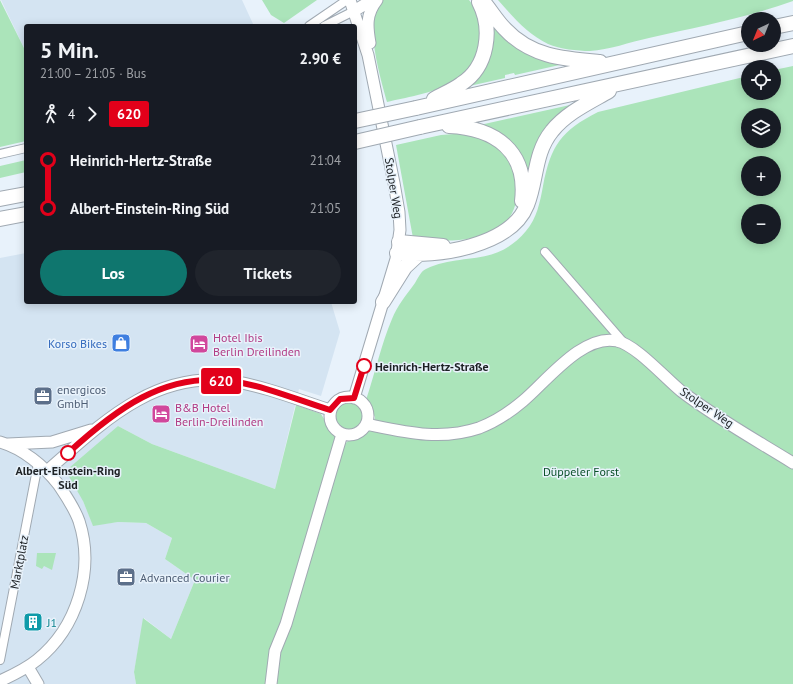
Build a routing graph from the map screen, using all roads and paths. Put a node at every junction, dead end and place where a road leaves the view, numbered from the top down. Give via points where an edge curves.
1 (347, 0) edge
2 (350, 0) edge
3 (372, 0) edge
4 (378, 0) edge
5 (478, 0) edge
6 (482, 0) edge
7 (354, 11) junction
8 (793, 23) edge
9 (312, 24) edge
10 (328, 24) edge
11 (781, 26) edge
12 (741, 35) edge
13 (793, 46) edge
14 (368, 55) junction
15 (616, 63) junction
16 (622, 84) junction
17 (416, 108) junction
18 (357, 121) edge
19 (425, 126) junction
20 (357, 142) edge
21 (24, 148) edge
22 (0, 154) edge
23 (24, 194) edge
24 (0, 199) edge
25 (24, 214) edge
26 (0, 219) edge
27 (516, 222) junction
28 (464, 246) junction
29 (398, 247) junction
30 (545, 252) dead end
31 (419, 254) junction
32 (383, 302) junction
33 (625, 345) junction
34 (354, 398) junction
35 (330, 410) junction
36 (366, 424) junction
37 (97, 428) junction
38 (342, 434) junction
39 (4, 443) edge
40 (793, 464) edge
41 (43, 468) junction
42 (0, 660) edge
43 (28, 667) junction
44 (0, 681) edge
45 (38, 684) edge
46 (271, 684) edge

1 - 9 street
2 - 7 street, Stolper Weg
3 - 7 street
4 - 14 street via 369,14 367,23 370,47
5 - 17 highway via 484,11 487,31 487,43 482,59 462,84
6 - 15 highway via 504,28 524,45 546,56
7 - 10 street
7 - 14 street, Stolper Weg
8 - 11 highway
12 - 15 highway
13 - 16 highway
14 - 29 street, Stolper Weg via 397,198
15 - 17 highway
16 - 19 highway
16 - 27 highway via 579,108 552,130 538,156 527,205
17 - 18 highway, bridge
19 - 20 highway, bridge
19 - 27 highway via 464,127 479,131 496,138 509,149 517,160 523,189
21 - 22 street
23 - 24 highway
25 - 26 highway
27 - 28 highway via 486,242
28 - 29 highway
28 - 31 highway
29 - 31 highway
29 - 32 street, Stolper Weg
30 - 33 street, Stolper Weg
31 - 32 highway via 405,267
32 - 34 street, Stolper Weg
33 - 36 street, Stolper Weg via 607,340 583,348 507,414 480,428 448,436 425,435
33 - 40 street, Stolper Weg via 696,402
34 - 35 street via 340,399
34 - 36 street via 364,405 367,411
35 - 37 street via 232,381 206,380 161,388 125,407
35 - 38 street via 330,422
36 - 38 street via 354,434
37 - 39 street via 52,442
37 - 41 street
38 - 46 street via 286,624 275,651
39 - 41 street
41 - 42 street, Marktplatz
41 - 43 street via 68,499 78,520 84,548 83,580 75,609 64,629 52,646
43 - 44 street
43 - 45 street

